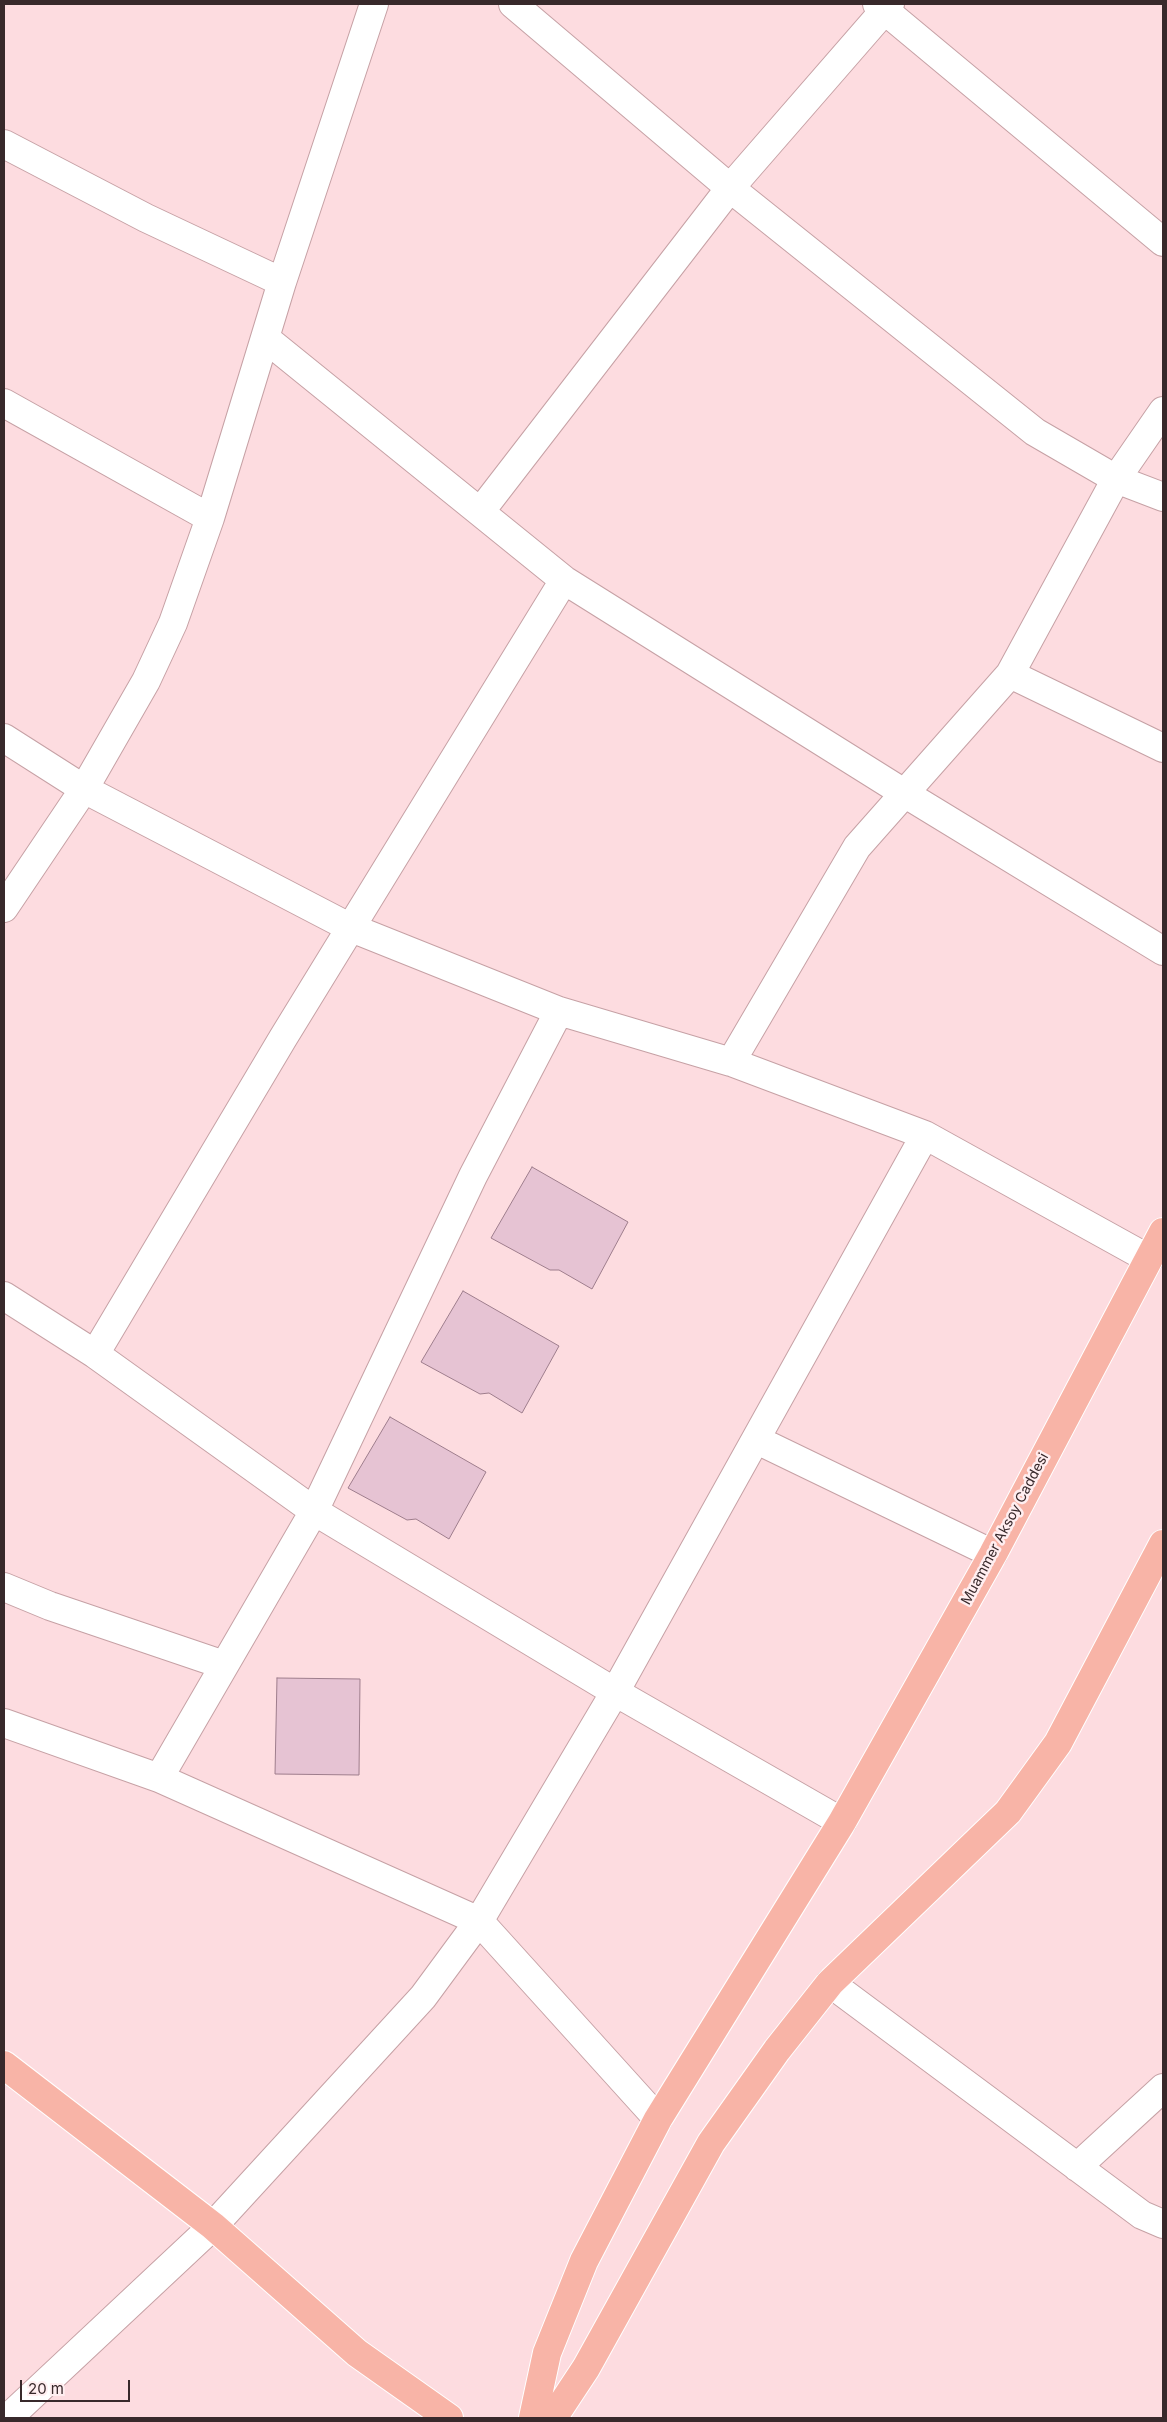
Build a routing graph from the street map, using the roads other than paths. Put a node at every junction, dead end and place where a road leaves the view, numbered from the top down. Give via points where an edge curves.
1 (374, 4) edge
2 (513, 4) edge
3 (884, 6) edge
4 (4, 144) edge
5 (730, 188) junction
6 (1163, 242) edge
7 (282, 282) junction
8 (265, 338) junction
9 (4, 403) edge
10 (1163, 411) edge
11 (1116, 479) junction
12 (1163, 497) edge
13 (480, 512) junction
14 (210, 518) junction
15 (564, 580) junction
16 (1010, 674) junction
17 (4, 738) edge
18 (1163, 748) edge
19 (84, 789) junction
20 (904, 793) junction
21 (4, 908) edge
22 (350, 927) junction
23 (1163, 951) edge
24 (559, 1011) junction
25 (731, 1062) junction
26 (925, 1135) junction
27 (1163, 1232) edge
28 (1149, 1259) junction
29 (4, 1296) edge
30 (95, 1354) junction
31 (757, 1440) junction
32 (314, 1511) junction
33 (1163, 1544) edge
34 (993, 1554) junction
35 (4, 1587) edge
36 (224, 1665) junction
37 (614, 1692) junction
38 (4, 1723) edge
39 (159, 1778) junction
40 (842, 1822) junction
41 (479, 1921) junction
42 (830, 1983) junction
43 (4, 2065) edge
44 (1163, 2088) edge
45 (658, 2119) junction
46 (1077, 2167) junction
47 (1163, 2224) edge
48 (213, 2226) junction
49 (8, 2418) edge
50 (449, 2418) edge
51 (533, 2418) edge
52 (553, 2418) edge

1 - 7 street
2 - 5 street
3 - 5 street
3 - 6 street
4 - 7 street via 146,218
5 - 11 street via 1035,432
5 - 13 street
7 - 8 street
8 - 13 street
8 - 14 street
9 - 14 street
10 - 11 street
11 - 12 street
11 - 16 street
13 - 15 street
14 - 19 street via 173,623 146,682
15 - 20 street
15 - 22 street
16 - 18 street
16 - 20 street
17 - 19 street
19 - 21 street
19 - 22 street
20 - 23 street
20 - 25 street via 857,847
22 - 24 street
22 - 30 street
24 - 25 street
24 - 32 street via 473,1176
25 - 26 street
26 - 28 street
26 - 31 street
27 - 28 main road, Muammer Aksoy Caddesi
28 - 34 main road, Muammer Aksoy Caddesi
29 - 30 street
30 - 32 street
31 - 34 street
31 - 37 street
32 - 36 street
32 - 37 street
33 - 42 main road via 1058,1743 1008,1812
34 - 40 main road, Muammer Aksoy Caddesi
35 - 36 street via 50,1606
36 - 39 street
37 - 40 street
37 - 41 street
38 - 39 street
39 - 41 street
40 - 45 main road, Muammer Aksoy Caddesi
41 - 45 street
41 - 48 street via 422,1998
42 - 46 street
42 - 52 main road via 777,2050 712,2143 586,2368
43 - 48 main road
44 - 46 street
45 - 51 main road, Muammer Aksoy Caddesi via 584,2261 547,2352
46 - 47 street via 1142,2215
48 - 49 street
48 - 50 main road via 357,2353

